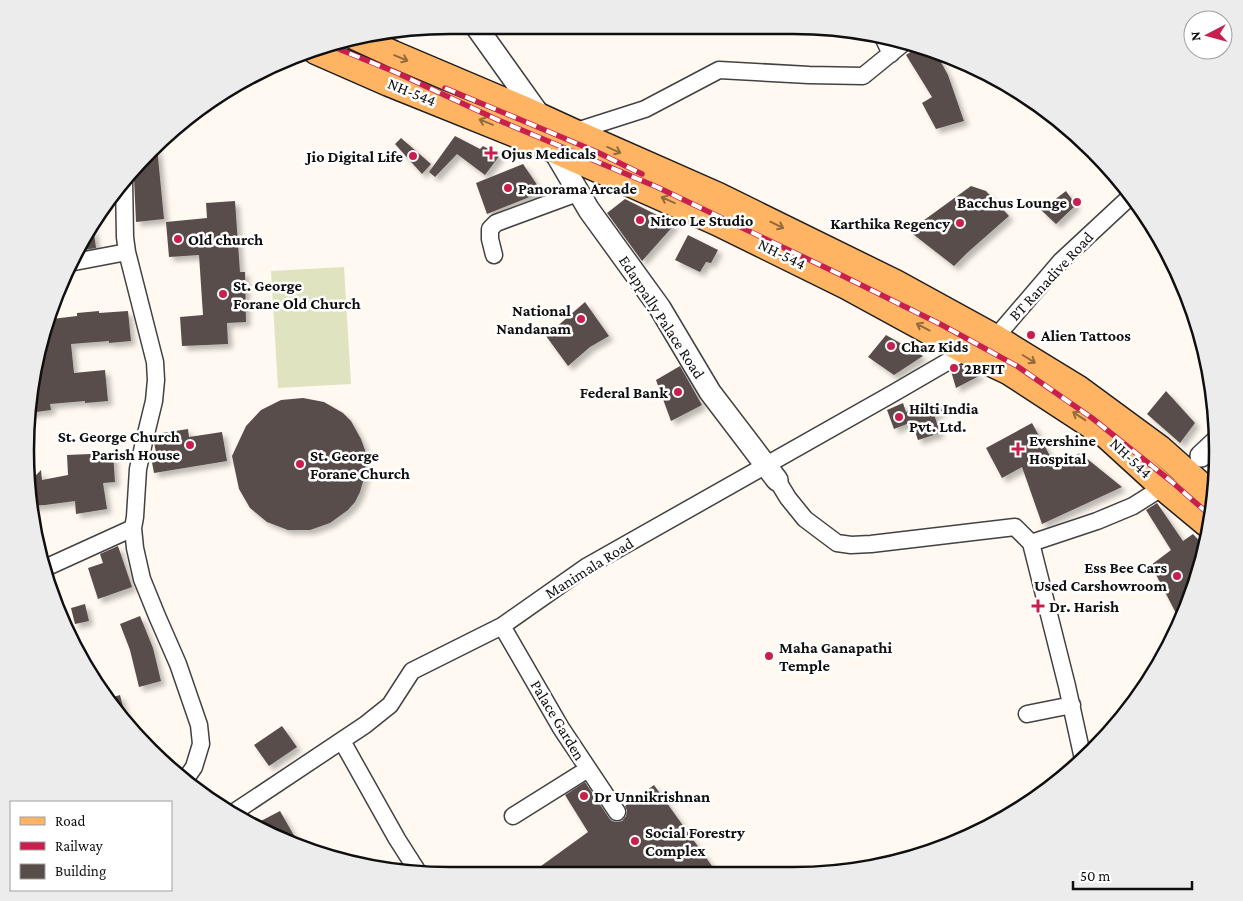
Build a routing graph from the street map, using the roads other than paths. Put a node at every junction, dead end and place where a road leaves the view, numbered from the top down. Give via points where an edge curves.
1 (480, 34) edge
2 (368, 42) edge
3 (887, 45) edge
4 (898, 48) edge
5 (323, 54) edge
6 (891, 54) junction
7 (532, 113) junction
8 (573, 132) junction
9 (519, 135) junction
10 (553, 149) junction
11 (124, 192) edge
12 (580, 192) junction
13 (1125, 200) edge
14 (127, 252) junction
15 (494, 255) dead end
16 (80, 261) edge
17 (995, 338) junction
18 (966, 350) junction
19 (1209, 448) edge
20 (1192, 463) junction
21 (771, 473) junction
22 (1207, 486) edge
23 (1162, 487) junction
24 (1203, 520) edge
25 (133, 528) junction
26 (1031, 543) junction
27 (50, 566) edge
28 (502, 626) junction
29 (1072, 705) junction
30 (1027, 714) dead end
31 (342, 741) junction
32 (1081, 750) edge
33 (588, 769) junction
34 (189, 774) edge
35 (239, 809) edge
36 (617, 812) dead end
37 (513, 816) dead end
38 (414, 865) edge

1 - 7 street
2 -> 7 main road, NH-544
3 - 6 street
4 - 6 street
9 -> 5 main road, NH-544
6 - 8 street via 863,76 719,70 645,109
7 - 8 main road, NH-544
7 - 9 main road
8 -> 17 main road, NH-544 via 718,196 895,283
9 - 10 main road, NH-544
10 - 12 street, Edappally Palace Road
18 -> 10 main road, NH-544 via 752,239
11 - 14 street
12 - 15 street via 496,223 490,229
12 - 21 street, Edappally Palace Road via 660,308 710,392
13 - 17 street, BT Ranadive Road via 1061,261
14 - 16 street
14 - 25 street via 155,362 156,380 138,469
17 - 18 street, BT Ranadive Road
17 -> 20 main road, NH-544 via 1078,388 1160,449
18 - 21 street, Manimala Road
23 -> 18 main road, NH-544 via 1105,434 1010,372
19 - 20 street
20 - 22 main road, NH-544
21 - 26 street via 805,519 837,543 872,544 1015,527
21 - 28 street, Manimala Road via 586,567
23 - 24 main road, NH-544
23 - 26 street via 1134,506
25 - 27 street
25 - 34 street via 142,579 178,664 199,725 201,744
26 - 29 street
28 - 31 street, Manimala Road via 412,671 390,705
28 - 33 street, Palace Garden
29 - 30 street
29 - 32 street
31 - 35 street, Manimala Road
31 - 38 street
33 - 36 street, Palace Garden
33 - 37 street

